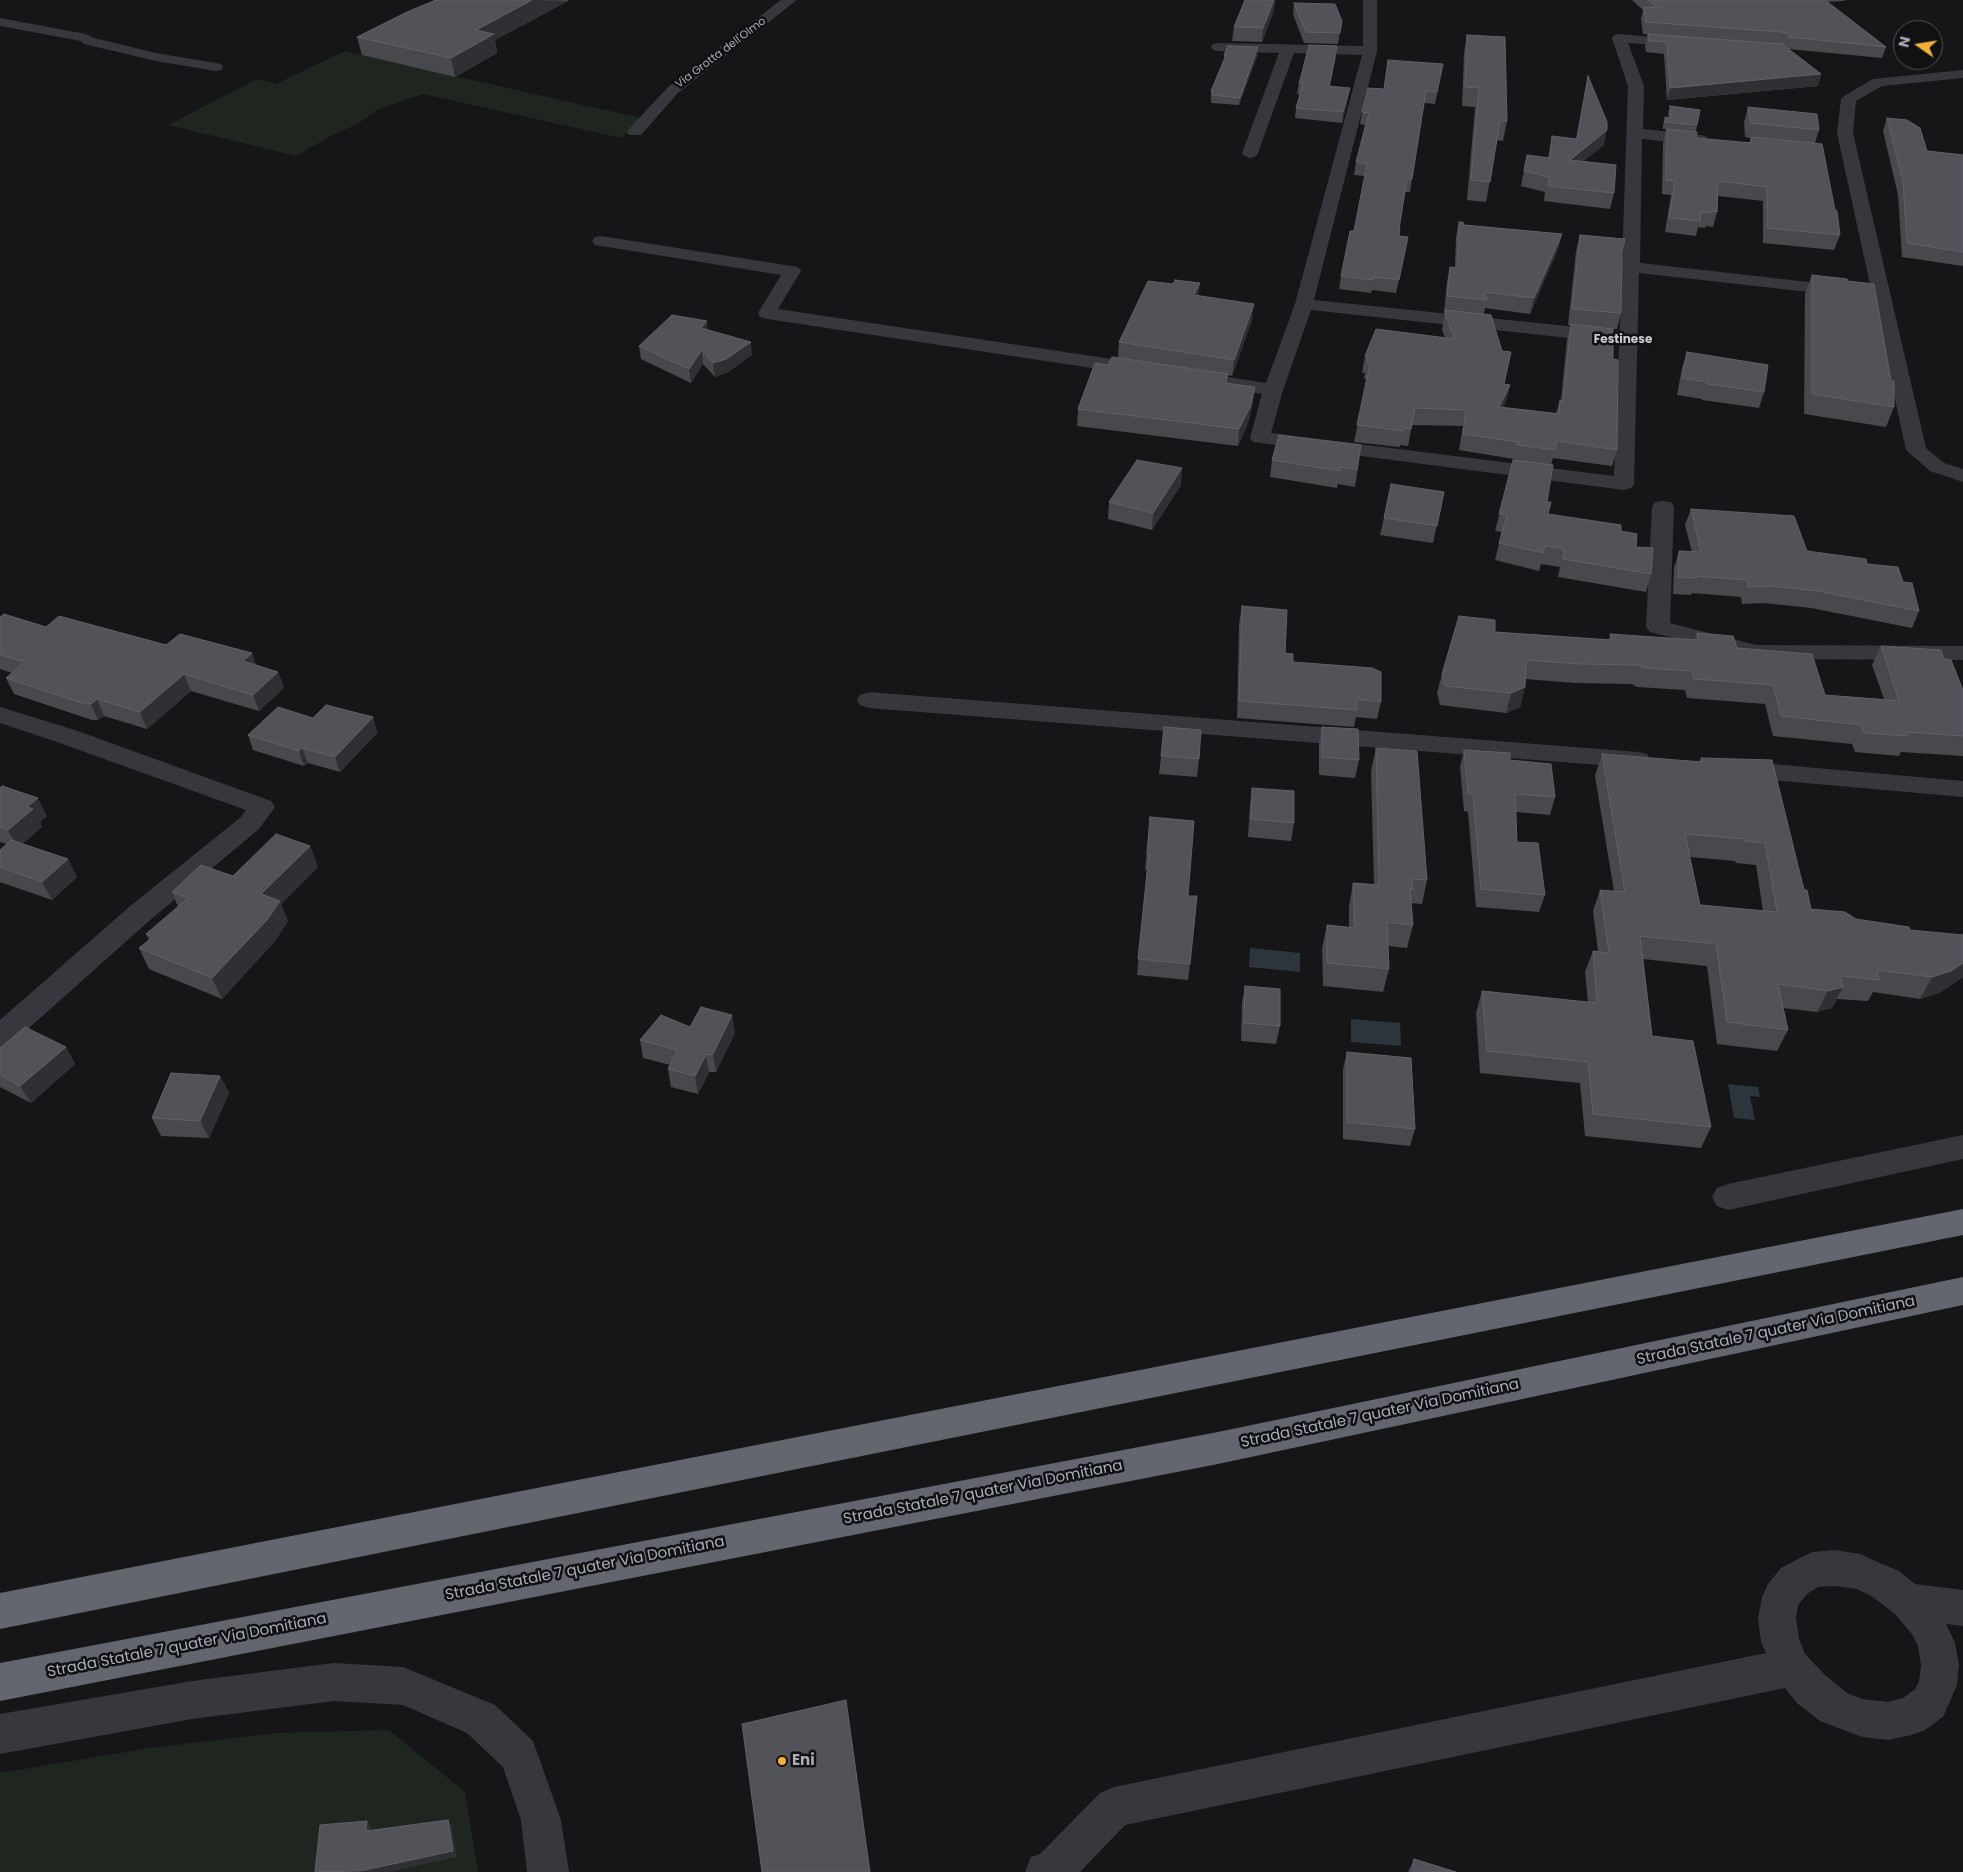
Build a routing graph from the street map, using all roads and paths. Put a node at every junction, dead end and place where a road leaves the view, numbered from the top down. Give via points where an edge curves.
1 (790, 0) edge
2 (1370, 0) edge
3 (0, 22) edge
4 (1698, 44) edge
5 (1218, 47) dead end
6 (1288, 49) junction
7 (1370, 51) junction
8 (216, 67) dead end
9 (1963, 74) edge
10 (635, 132) dead end
11 (1635, 133) junction
12 (1713, 141) edge
13 (1250, 153) dead end
14 (1830, 153) dead end
15 (1850, 155) junction
16 (601, 241) dead end
17 (1629, 266) junction
18 (1881, 295) junction
19 (1304, 304) junction
20 (1628, 339) junction
21 (1273, 390) junction
22 (1963, 476) edge
23 (1663, 507) dead end
24 (1963, 653) edge
25 (869, 700) dead end
26 (0, 715) edge
27 (1663, 762) edge
28 (1712, 767) edge
29 (1963, 789) edge
30 (0, 1037) edge
31 (1963, 1147) edge
32 (1728, 1197) dead end
33 (1963, 1222) edge
34 (1963, 1291) edge
35 (1908, 1601) junction
36 (1963, 1608) edge
37 (0, 1611) edge
38 (1792, 1667) junction
39 (0, 1682) edge
40 (0, 1734) edge
41 (548, 1872) edge
42 (1046, 1872) edge

1 - 10 street, Via Grotta dell'Olmo via 672,90
2 - 7 street
3 - 8 street
4 - 11 street via 1619,38 1636,86
5 - 6 street
6 - 7 street
6 - 13 street
7 - 19 street
9 - 15 street via 1878,82 1849,99 1845,133
11 - 12 street
11 - 17 street
14 - 15 street
15 - 18 street
16 - 21 street via 792,271 766,313
17 - 18 street
17 - 20 street
18 - 22 street via 1916,450 1937,467
19 - 20 street
19 - 21 street
20 - 21 street via 1624,484 1260,438
23 - 24 street via 1658,627 1756,652
25 - 27 street
26 - 30 street via 262,807 250,823 139,914
28 - 29 street
31 - 32 street
33 - 37 highway
34 - 39 highway, Strada Statale 7 quater Via Domitiana via 1218,1448
35 - 36 street
35 - 38 street via 1886,1584 1860,1572 1836,1568 1813,1570 1794,1581 1781,1597 1777,1618 1780,1642
35 - 38 street via 1925,1621 1936,1643 1940,1665 1938,1685 1928,1703 1911,1716 1888,1721 1862,1718 1834,1707 1811,1689
38 - 42 street via 1114,1807 1053,1870
40 - 41 street via 192,1700 334,1682 403,1686 481,1719 519,1755 541,1820

